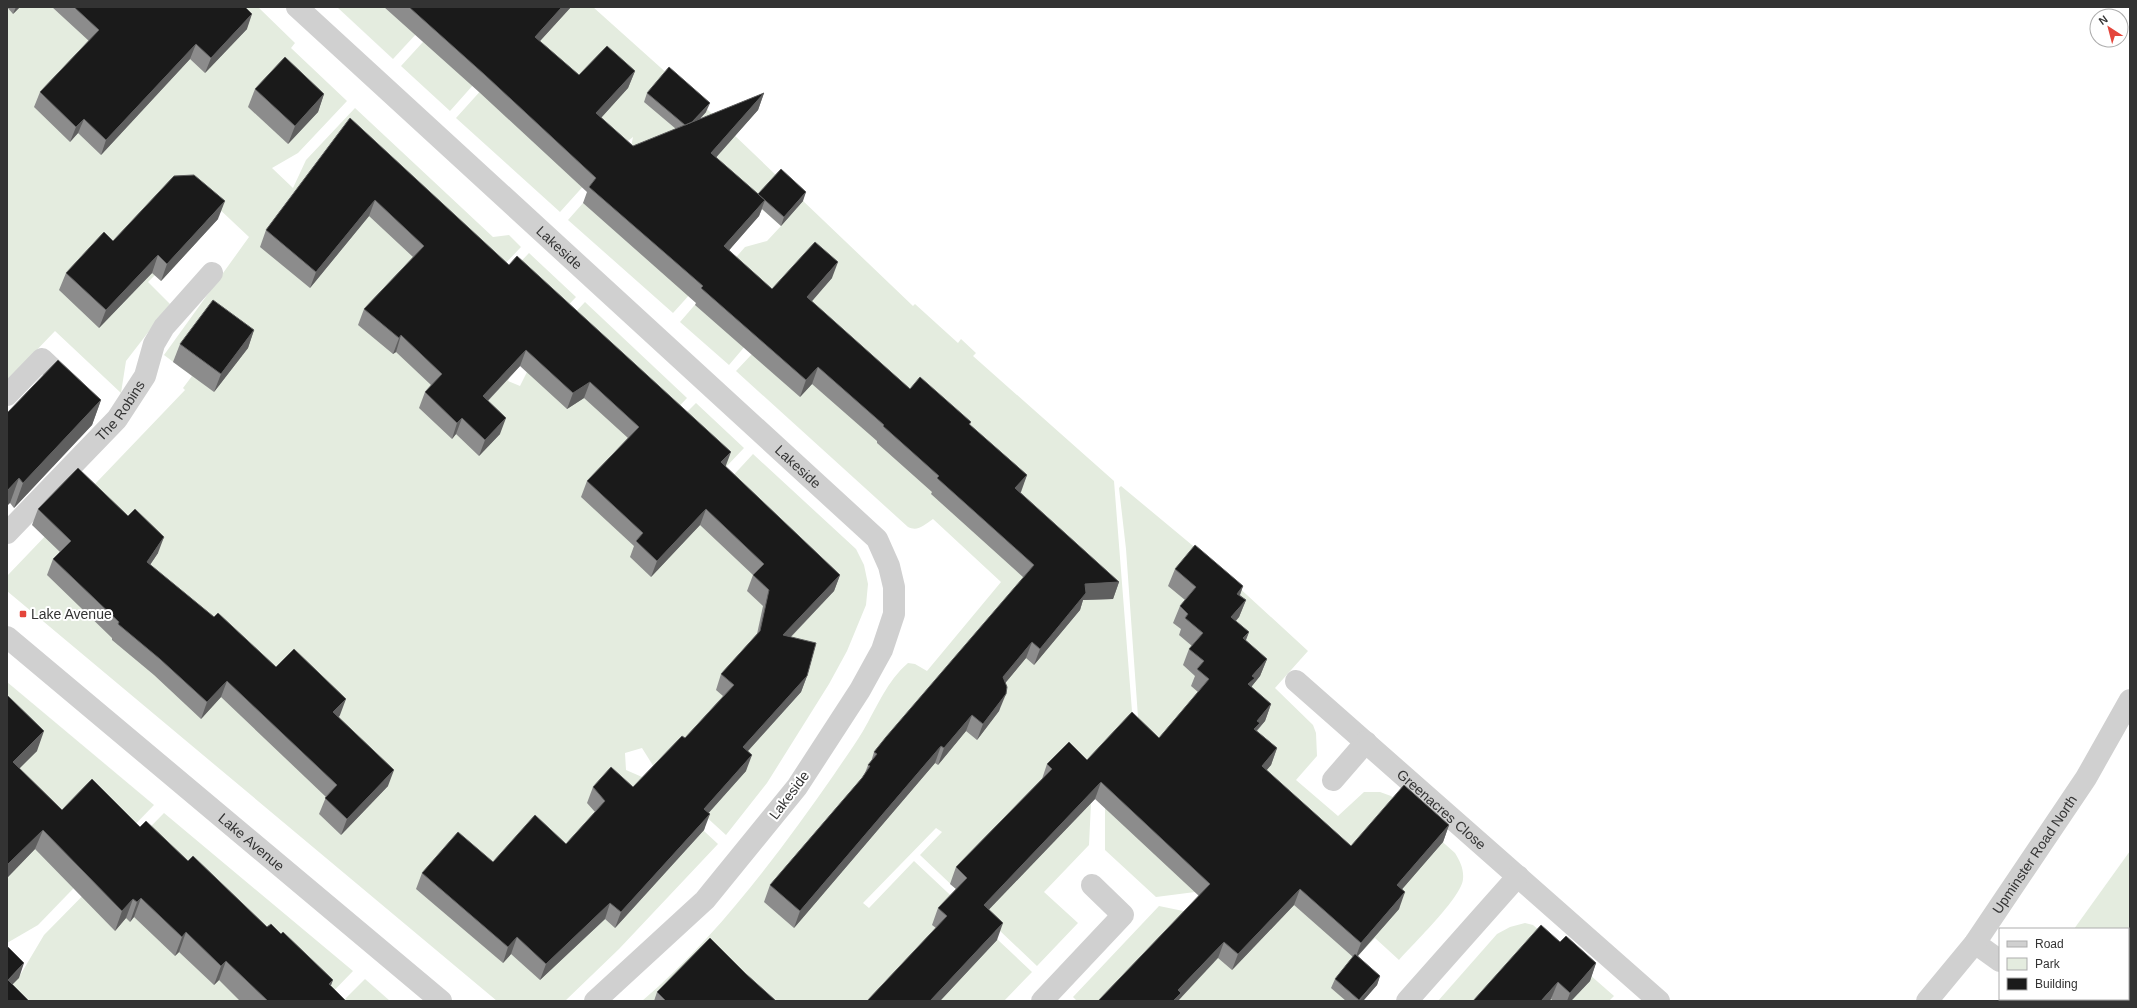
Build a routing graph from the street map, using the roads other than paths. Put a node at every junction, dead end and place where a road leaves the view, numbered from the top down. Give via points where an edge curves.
1 (297, 7) edge
2 (212, 273) dead end
3 (7, 394) edge
4 (86, 400) edge
5 (7, 533) edge
6 (7, 637) edge
7 (1296, 681) dead end
8 (2130, 700) edge
9 (1366, 742) junction
10 (1333, 780) dead end
11 (1518, 876) junction
12 (1092, 885) dead end
13 (1975, 943) junction
14 (1999, 960) edge
15 (441, 1001) edge
16 (595, 1001) edge
17 (1042, 1001) edge
18 (1407, 1001) edge
19 (1659, 1001) edge
20 (1927, 1001) edge

1 - 16 street, Lakeside via 877,538 889,566 894,587 894,614 882,650 860,690 797,787 705,900
2 - 5 street, The Robins via 164,327 154,344 145,376 117,419
3 - 4 street via 42,359
6 - 15 street, Lake Avenue
7 - 9 street, Greenacres Close
8 - 13 street, Upminster Road North via 2086,778
9 - 10 street
9 - 11 street, Greenacres Close
11 - 18 street
11 - 19 street, Greenacres Close
12 - 17 street via 1123,915
13 - 14 street
13 - 20 street, Upminster Road North

